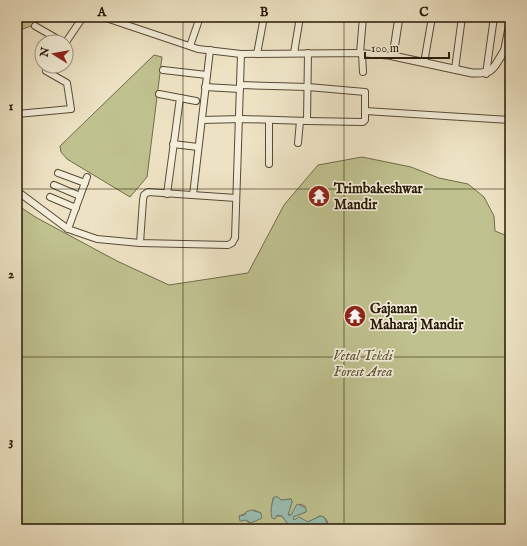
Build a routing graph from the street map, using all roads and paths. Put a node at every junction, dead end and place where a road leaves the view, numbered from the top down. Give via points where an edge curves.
1 (83, 17) edge
2 (103, 17) edge
3 (200, 17) edge
4 (264, 17) edge
5 (300, 17) edge
6 (363, 17) edge
7 (399, 17) edge
8 (432, 17) edge
9 (462, 17) edge
10 (494, 17) edge
11 (510, 20) edge
12 (35, 26) dead end
13 (50, 34) edge
14 (70, 34) edge
15 (190, 46) junction
16 (210, 50) junction
17 (507, 52) edge
18 (294, 53) junction
19 (308, 53) junction
20 (361, 53) junction
21 (241, 54) junction
22 (257, 54) junction
23 (393, 56) junction
24 (424, 63) junction
25 (455, 69) junction
26 (163, 70) dead end
27 (362, 72) dead end
28 (51, 74) edge
29 (486, 74) junction
30 (207, 75) junction
31 (205, 87) junction
32 (240, 87) junction
33 (308, 87) junction
34 (159, 94) dead end
35 (180, 98) junction
36 (196, 101) dead end
37 (365, 111) junction
38 (17, 114) edge
39 (238, 119) junction
40 (202, 120) junction
41 (269, 120) junction
42 (510, 120) edge
43 (300, 121) junction
44 (307, 121) junction
45 (298, 143) dead end
46 (173, 144) junction
47 (198, 147) junction
48 (269, 164) dead end
49 (58, 173) dead end
50 (88, 177) dead end
51 (85, 183) junction
52 (54, 185) dead end
53 (17, 191) edge
54 (167, 194) junction
55 (193, 195) junction
56 (80, 196) junction
57 (50, 197) dead end
58 (236, 198) junction
59 (76, 208) junction
60 (68, 229) junction
61 (140, 243) junction

1 - 14 street
2 - 15 street
3 - 15 street
4 - 22 street
5 - 18 street
6 - 20 street
7 - 23 street
8 - 24 street
9 - 25 street
10 - 29 street
11 - 17 street
12 - 13 street
15 - 16 street
16 - 21 street
16 - 30 street
17 - 29 street
18 - 19 street
18 - 22 street
19 - 20 street
19 - 33 street
20 - 23 street
20 - 27 street
21 - 22 street
21 - 32 street
23 - 24 street
24 - 25 street
25 - 29 street
26 - 30 street
28 - 38 street via 67,83 71,109
30 - 31 street
31 - 32 street
31 - 40 street
32 - 33 street
32 - 39 street
33 - 37 street via 365,92
33 - 44 street
34 - 35 street
35 - 36 street
35 - 46 street
37 - 42 street
37 - 44 street via 363,122
39 - 40 street
39 - 41 street
39 - 58 street
40 - 47 street
41 - 43 street
41 - 48 street
43 - 44 street
43 - 45 street
46 - 47 street
46 - 54 street
47 - 55 street
49 - 51 street
50 - 51 street
51 - 56 street
52 - 56 street
53 - 60 street via 35,207
54 - 55 street
54 - 61 street via 153,192 144,195
55 - 58 street
56 - 59 street
57 - 59 street
58 - 61 street via 235,238 230,244
59 - 60 street
60 - 61 street via 97,239

